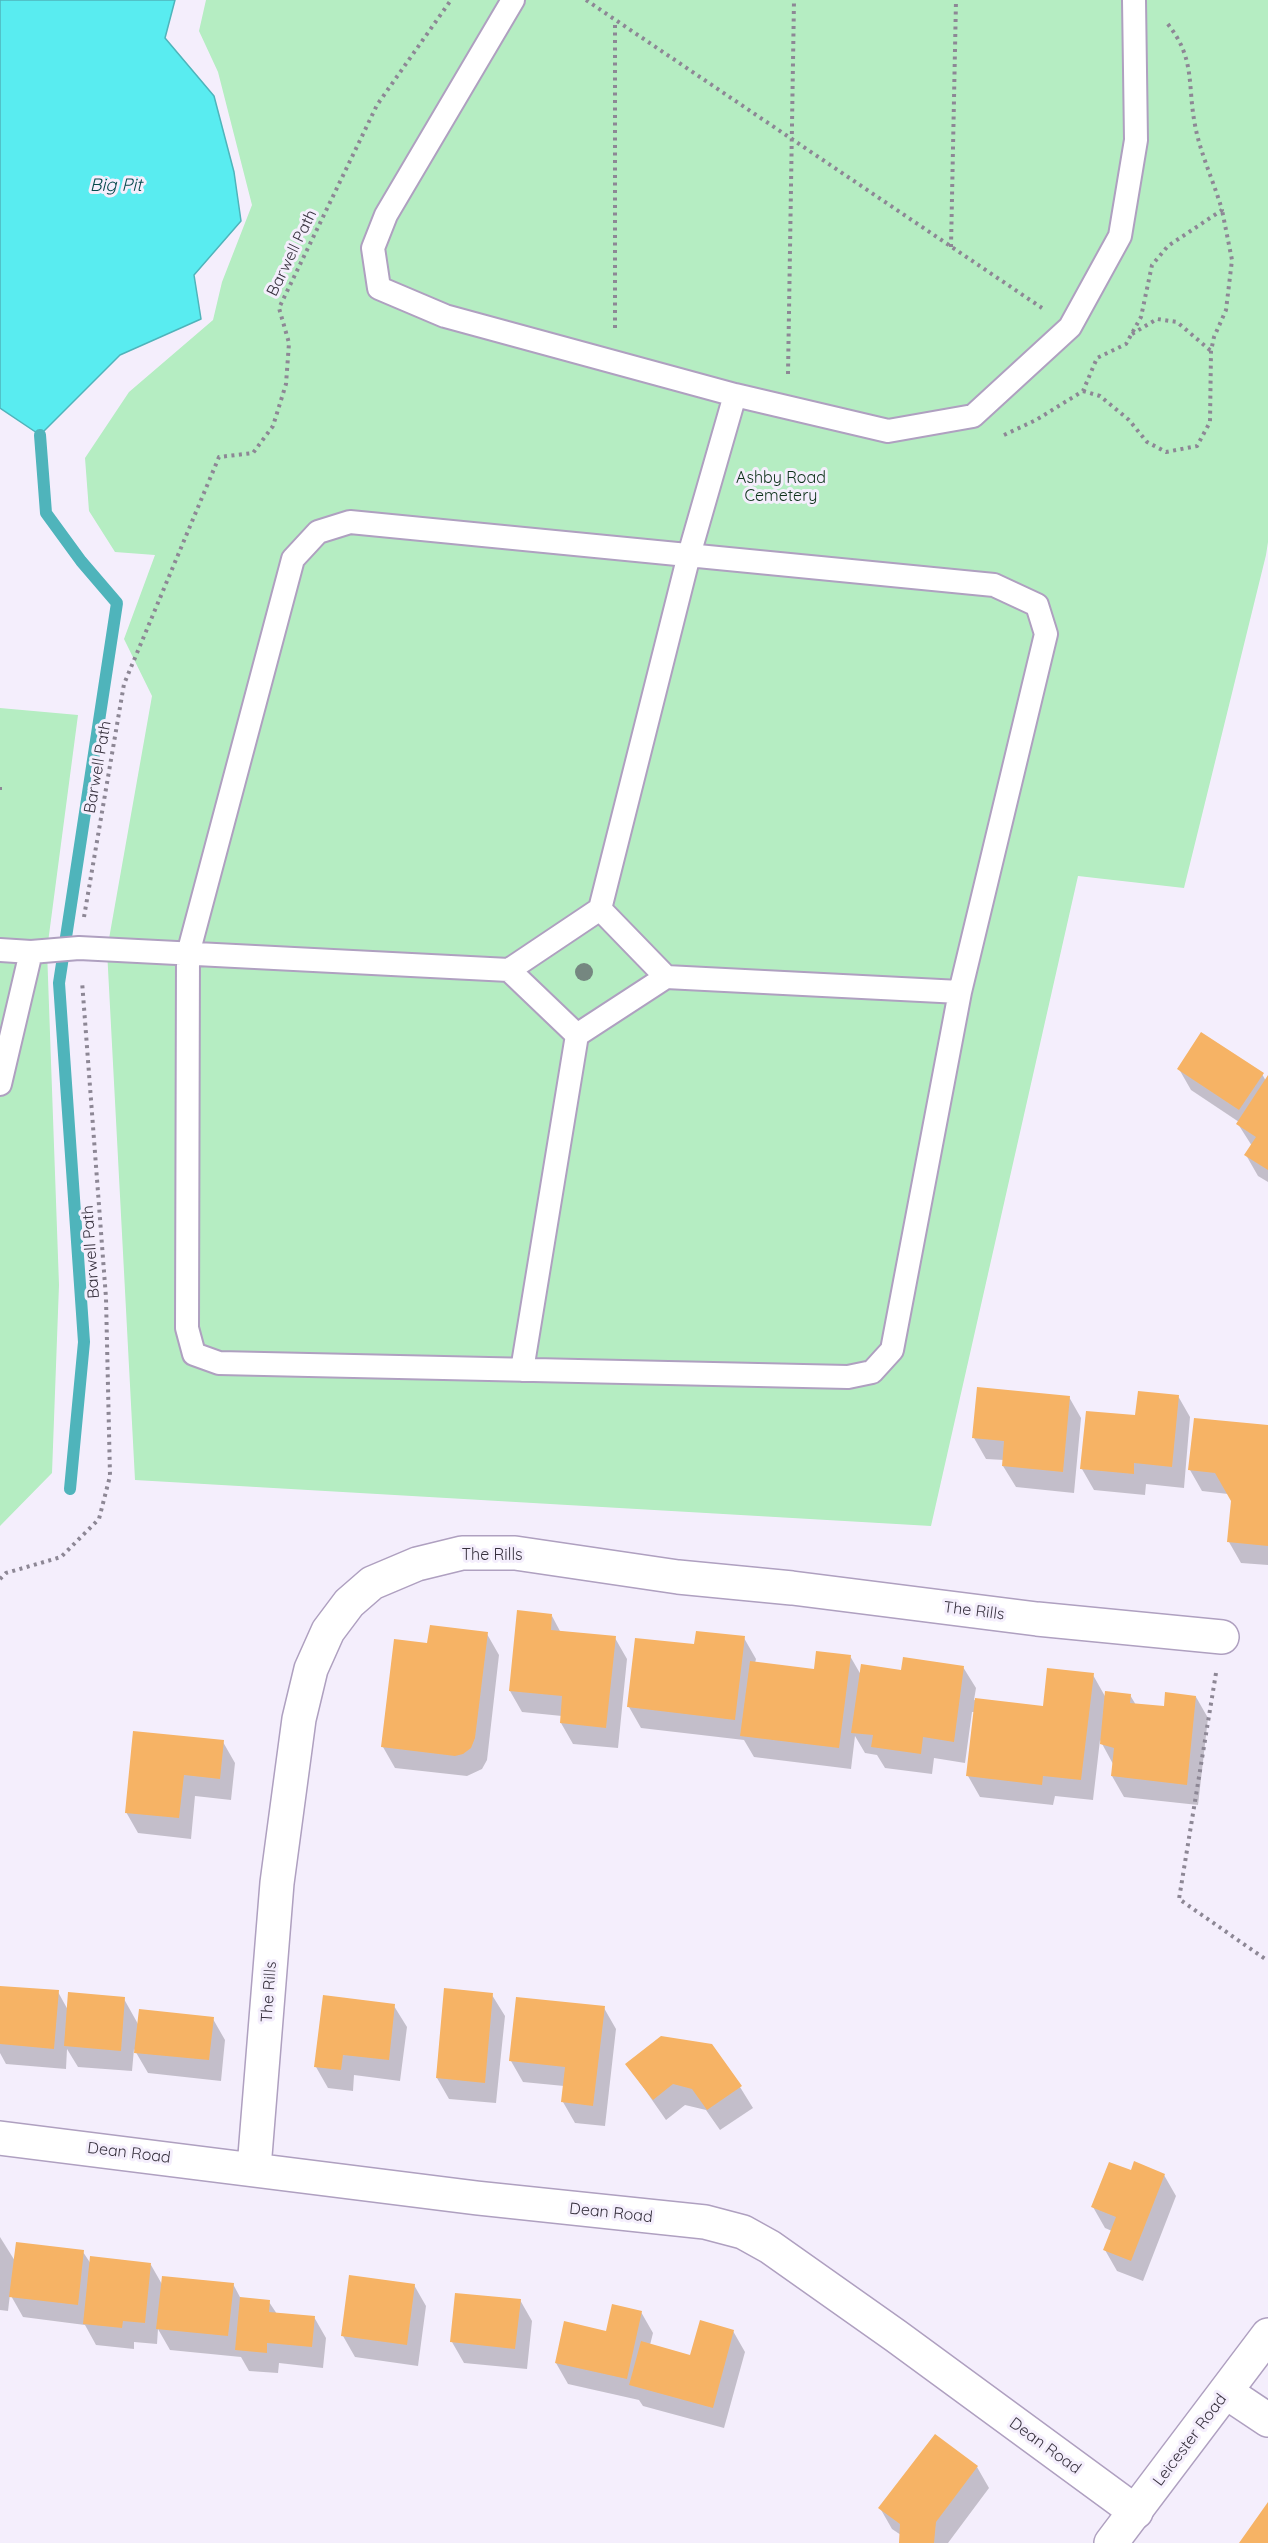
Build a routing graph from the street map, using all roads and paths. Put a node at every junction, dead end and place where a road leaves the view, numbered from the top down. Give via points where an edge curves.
1 (451, 0) edge
2 (513, 0) edge
3 (586, 0) edge
4 (794, 0) edge
5 (956, 0) edge
6 (1134, 0) edge
7 (615, 20) junction
8 (792, 140) junction
9 (1222, 210) dead end
10 (951, 247) junction
11 (1070, 327) junction
12 (1131, 334) dead end
13 (1211, 351) junction
14 (615, 362) junction
15 (1083, 391) dead end
16 (735, 394) junction
17 (788, 407) junction
18 (689, 555) junction
19 (600, 909) junction
20 (79, 948) junction
21 (0, 950) edge
22 (32, 952) junction
23 (188, 954) junction
24 (509, 970) junction
25 (666, 977) junction
26 (960, 992) junction
27 (578, 1035) junction
28 (0, 1084) edge
29 (522, 1370) junction
30 (0, 1579) edge
31 (1222, 1637) joint
32 (1268, 1961) edge
33 (0, 2138) edge
34 (254, 2168) junction
35 (1268, 2336) edge
36 (1226, 2392) junction
37 (1268, 2420) edge
38 (1136, 2512) junction
39 (1111, 2543) edge

1 - 20 path, Barwell Path via 377,105 279,308 289,343 286,384 273,426 253,453 219,457 124,684
2 - 14 lane via 386,215 373,248 379,288 444,316
3 - 7 path
4 - 8 path
5 - 10 path
6 - 11 lane via 1136,140 1120,236
7 - 8 path
7 - 14 path
8 - 10 path
8 - 17 path
9 - 13 path via 1232,260 1226,310
10 - 11 path
11 - 17 lane via 974,416 888,431
12 - 13 path via 1157,319 1177,322
13 - 15 path via 1210,422 1197,446 1166,452 1147,442 1129,420 1100,396
14 - 16 lane
16 - 17 lane
16 - 18 lane
18 - 19 lane
18 - 23 lane via 350,522 318,532 293,559
18 - 26 lane via 994,585 1037,605 1046,634
19 - 24 lane
19 - 25 lane
20 - 22 lane
20 - 23 lane
20 - 30 path, Barwell Path via 106,1298 110,1476 99,1519 61,1557 6,1573
21 - 22 lane
22 - 28 lane
23 - 24 lane
23 - 29 lane via 187,1328 194,1354 219,1363
24 - 27 lane
25 - 26 lane
25 - 27 lane
26 - 29 lane via 892,1350 872,1372 848,1377
27 - 29 lane
31 - 32 path via 1179,1899
31 - 34 street, The Rills via 678,1577 515,1553 462,1553 417,1564 372,1583 349,1603 328,1631 311,1669 299,1719 277,1883
33 - 34 street, Dean Road
34 - 38 street, Dean Road via 477,2198 705,2222 743,2232 896,2336
35 - 36 street, Leicester Road
36 - 37 street
36 - 38 street, Leicester Road
38 - 39 street, Leicester Road

